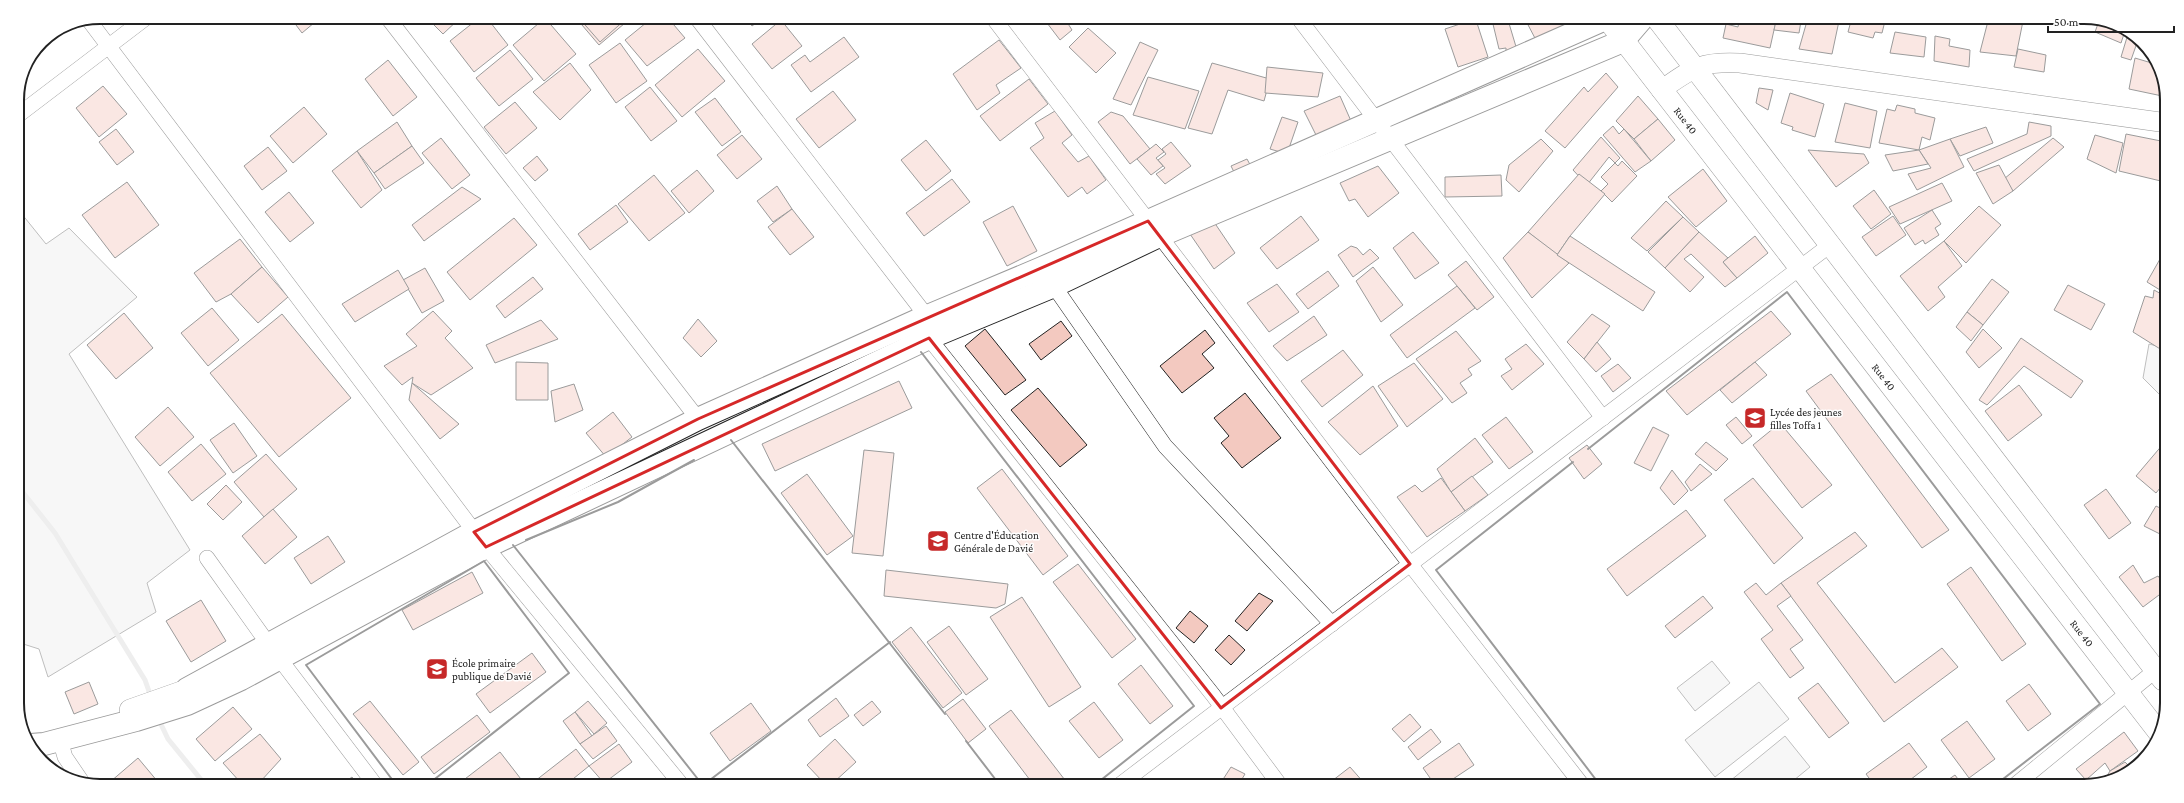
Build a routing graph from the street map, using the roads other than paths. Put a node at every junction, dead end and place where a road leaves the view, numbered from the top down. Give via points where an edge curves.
1 (92, 24) edge
2 (137, 24) edge
3 (393, 24) edge
4 (701, 24) edge
5 (998, 24) edge
6 (1303, 24) edge
7 (1595, 24) edge
8 (1611, 24) edge
9 (1637, 24) edge
10 (1661, 24) edge
11 (1623, 40) junction
12 (108, 46) junction
13 (1693, 68) junction
14 (1661, 90) junction
15 (24, 111) edge
16 (2160, 122) edge
17 (1385, 129) junction
18 (1153, 229) junction
19 (1830, 245) junction
20 (1042, 268) junction
21 (1800, 268) junction
22 (1054, 286) junction
23 (924, 326) junction
24 (1603, 418) junction
25 (698, 419) junction
26 (480, 540) junction
27 (207, 558) dead end
28 (1410, 564) junction
29 (1332, 624) junction
30 (274, 652) junction
31 (2159, 675) edge
32 (2129, 692) junction
33 (1221, 708) junction
34 (133, 715) junction
35 (2156, 728) edge
36 (30, 731) edge
37 (60, 740) junction
38 (37, 745) edge
39 (78, 776) edge
40 (371, 779) edge
41 (677, 779) edge
42 (1128, 779) edge
43 (1275, 779) edge
44 (1577, 779) edge
45 (2023, 779) edge

1 - 12 street
2 - 12 street
3 - 25 street
4 - 23 street
5 - 18 street
6 - 17 street
7 - 17 main road
8 - 11 main road, Rue 40
9 - 11 main road
10 - 13 main road
11 - 14 main road, Rue 40
11 - 17 main road
12 - 15 street
12 - 26 street
13 - 14 street
13 - 16 street via 1716,62 1740,63
13 - 19 main road
14 - 21 main road, Rue 40
17 - 18 main road
17 - 24 street
18 - 20 main road
18 - 22 main road
18 - 28 street
19 - 21 street
19 - 31 main road
20 - 22 street
20 - 23 main road
21 - 24 street
21 - 32 main road, Rue 40
22 - 23 main road
22 - 29 street via 1165,446
23 - 25 main road
23 - 26 main road
23 - 33 street
24 - 28 street
25 - 26 main road
26 - 30 main road
26 - 41 street
27 - 30 street
28 - 29 street
28 - 44 street
29 - 33 street
30 - 34 main road via 184,698
30 - 40 street
31 - 32 street
32 - 35 main road, Rue 40
32 - 45 street
33 - 42 street
33 - 43 street
34 - 36 main road
34 - 37 main road
37 - 38 main road
37 - 39 street via 64,757

